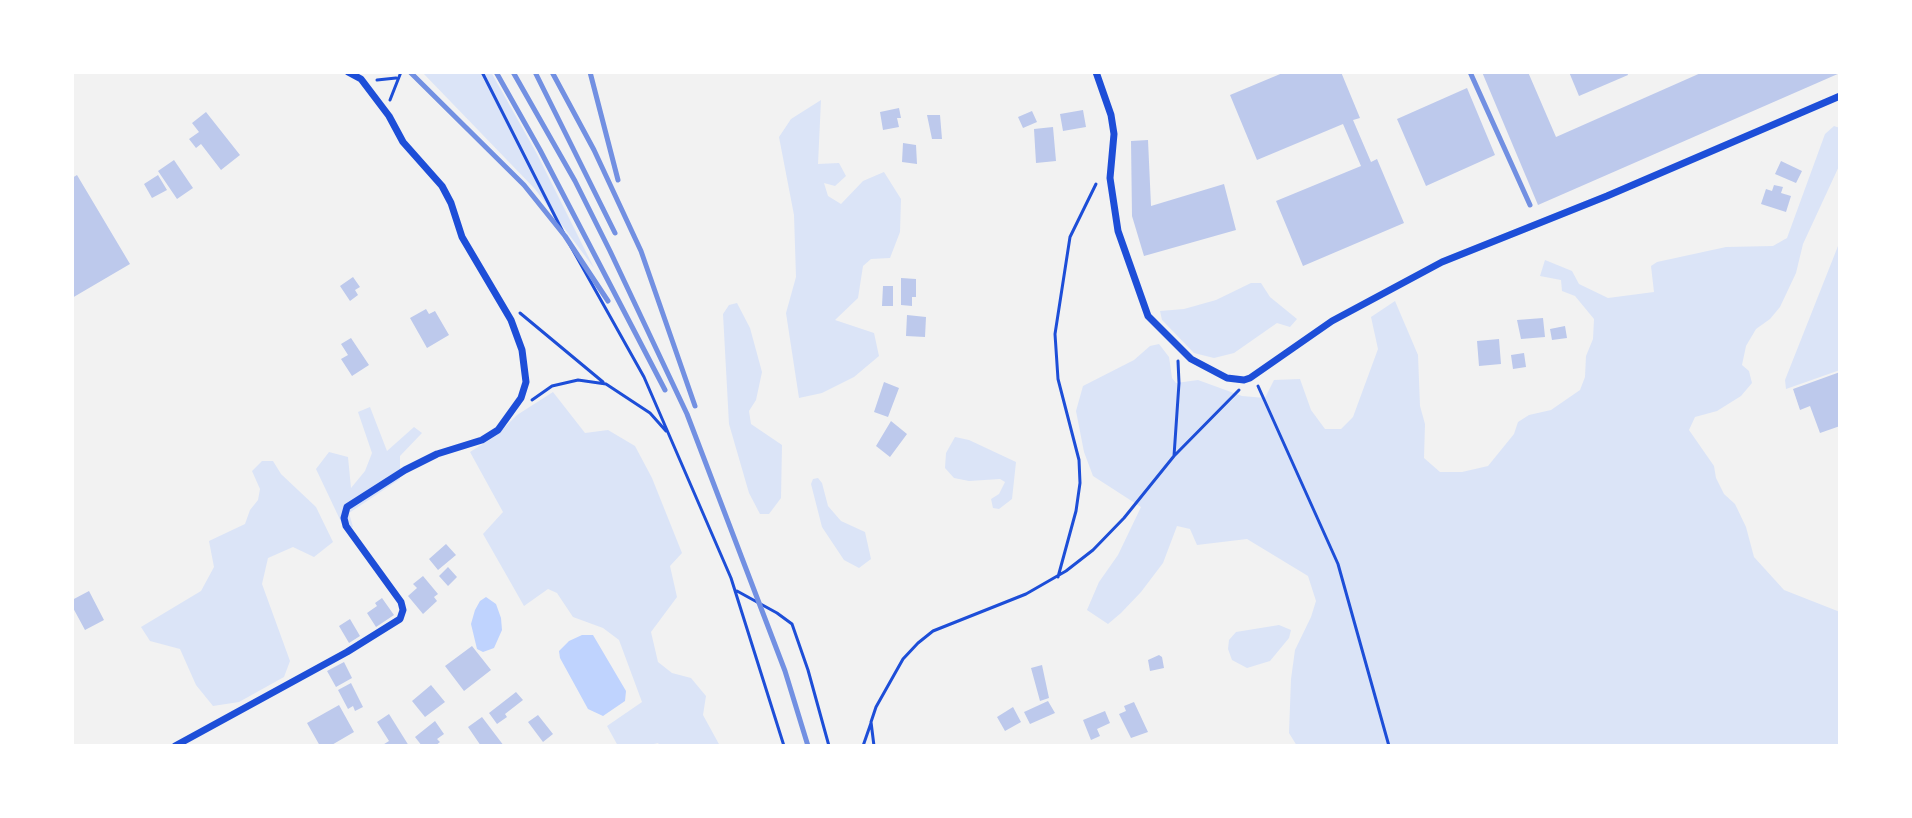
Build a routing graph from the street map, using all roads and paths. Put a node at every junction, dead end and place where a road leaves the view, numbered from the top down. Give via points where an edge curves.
1 (348, 72) edge
2 (401, 72) edge
3 (482, 72) edge
4 (1096, 72) edge
5 (396, 78) junction
6 (361, 79) junction
7 (1840, 96) edge
8 (389, 116) junction
9 (1096, 184) dead end
10 (517, 310) dead end
11 (1177, 346) junction
12 (1250, 378) junction
13 (606, 384) junction
14 (512, 414) junction
15 (669, 434) junction
16 (1174, 456) junction
17 (1058, 577) junction
18 (735, 590) junction
19 (871, 722) junction
20 (175, 746) edge
21 (784, 746) edge
22 (829, 746) edge
23 (863, 746) edge
24 (874, 746) edge
25 (1389, 746) edge

1 - 6 street
2 - 5 path
3 - 15 path
4 - 11 street via 1114,134 1110,178 1118,231 1148,316
5 - 6 path
5 - 8 path
6 - 8 street
7 - 12 street via 1442,262 1332,321
8 - 14 street via 403,142 442,186 462,237 511,320 526,366 526,382
9 - 17 path via 1070,237 1055,334 1058,379 1080,483
10 - 13 path
11 - 12 street via 1205,369 1227,378
11 - 16 path
12 - 16 path
12 - 25 path via 1261,388 1338,564
13 - 14 path via 578,380 552,386
13 - 15 path via 650,413
14 - 20 street via 482,440 437,454 347,507 346,526 401,602 400,619
15 - 18 path
16 - 17 path via 1124,518
17 - 19 path via 925,637 903,659
18 - 21 path
18 - 22 path via 792,624
19 - 23 path
19 - 24 path

